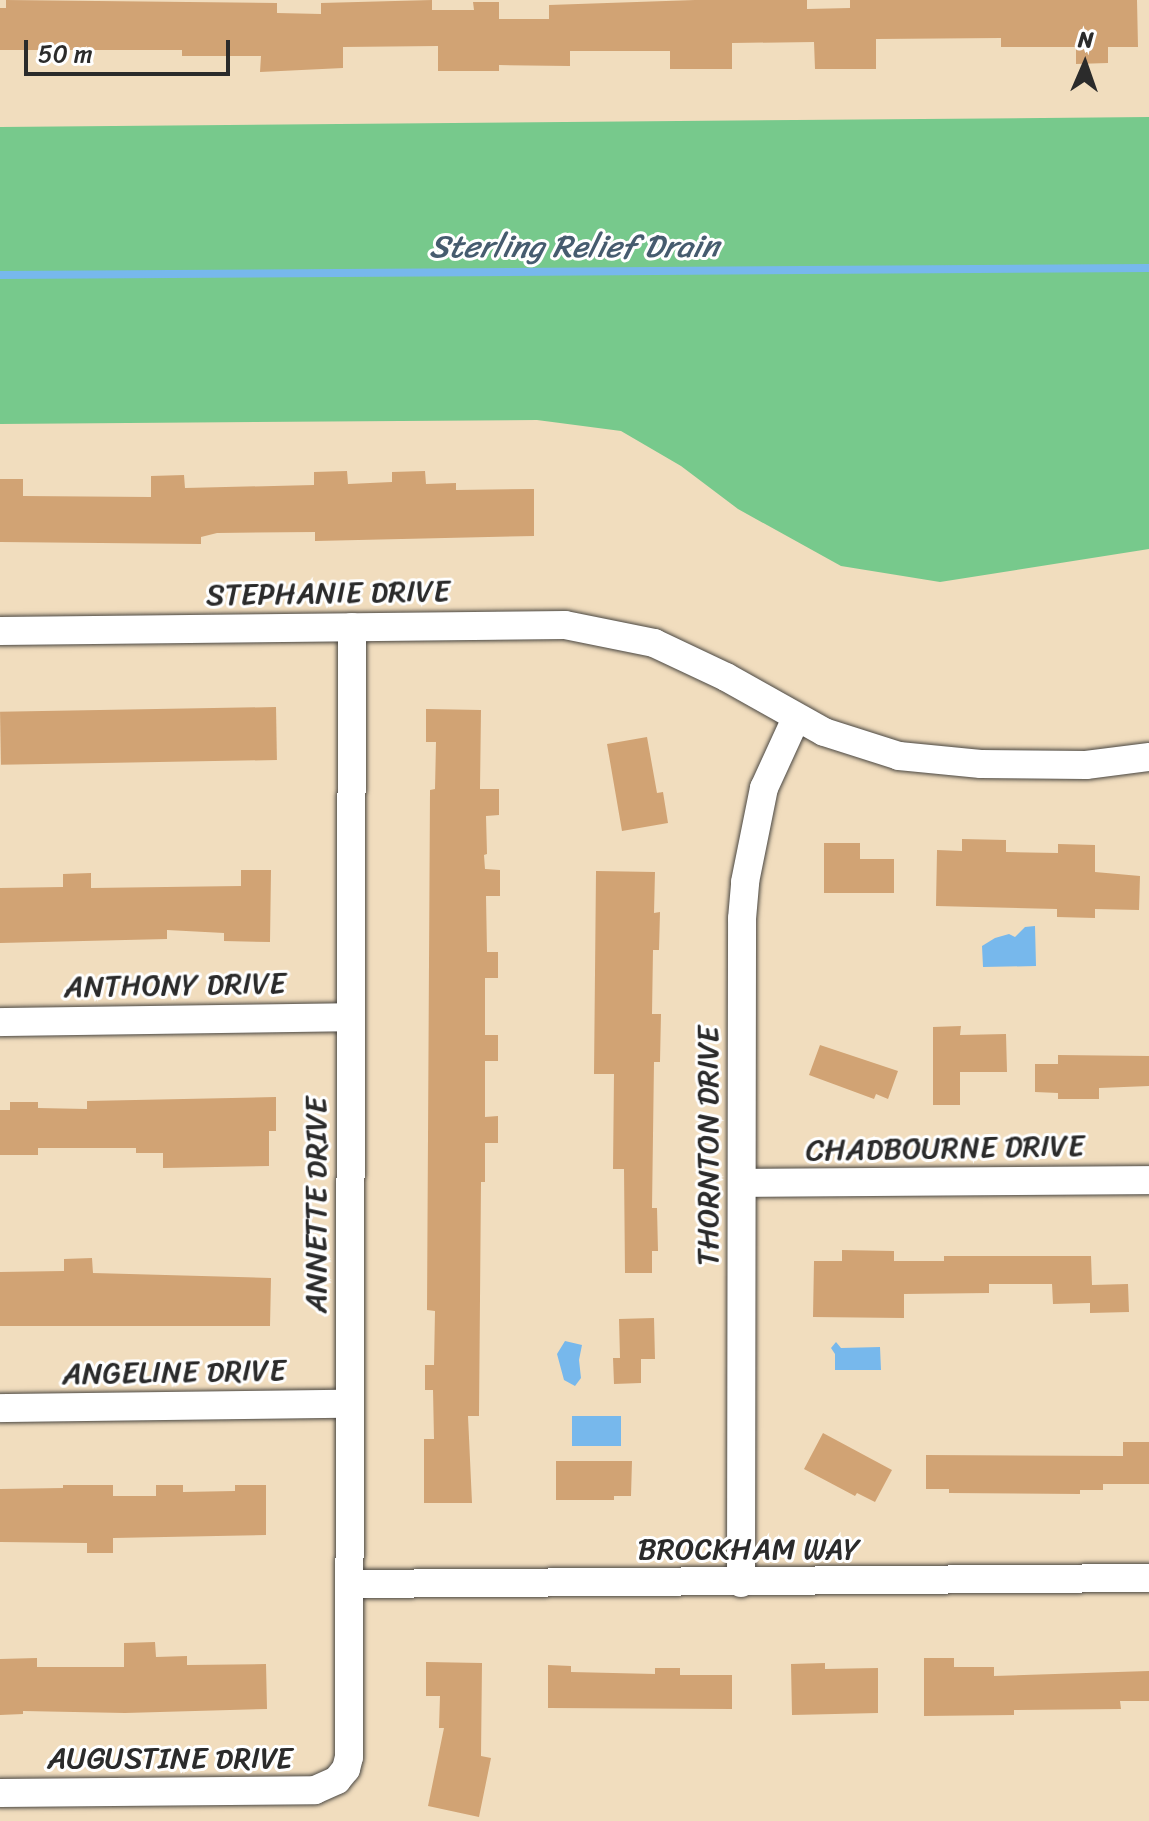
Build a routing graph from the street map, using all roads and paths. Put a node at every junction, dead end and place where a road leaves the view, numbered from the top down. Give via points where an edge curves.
1 (352, 627) junction
2 (0, 631) edge
3 (796, 718) junction
4 (1149, 757) edge
5 (351, 1017) junction
6 (0, 1022) edge
7 (1149, 1180) edge
8 (742, 1183) junction
9 (349, 1404) junction
10 (0, 1408) edge
11 (1149, 1578) edge
12 (741, 1583) junction
13 (349, 1584) junction
14 (337, 1780) joint
15 (0, 1793) edge

1 - 2 street, STEPHANIE DRIVE
1 - 3 street, STEPHANIE DRIVE via 565,625 654,643
1 - 5 street, ANNETTE DRIVE
3 - 4 street, STEPHANIE DRIVE via 857,745 936,762 1086,765
3 - 8 street, THORNTON DRIVE via 764,788 745,882
5 - 6 street, ANTHONY DRIVE
5 - 9 street, ANNETTE DRIVE
7 - 8 street, CHADBOURNE DRIVE
8 - 12 street, THORNTON DRIVE
9 - 10 street, ANGELINE DRIVE
9 - 13 street, ANNETTE DRIVE
11 - 12 street, BROCKHAM WAY
12 - 13 street, BROCKHAM WAY
13 - 14 street, ANNETTE DRIVE via 349,1757
14 - 15 street, AUGUSTINE DRIVE via 315,1790

